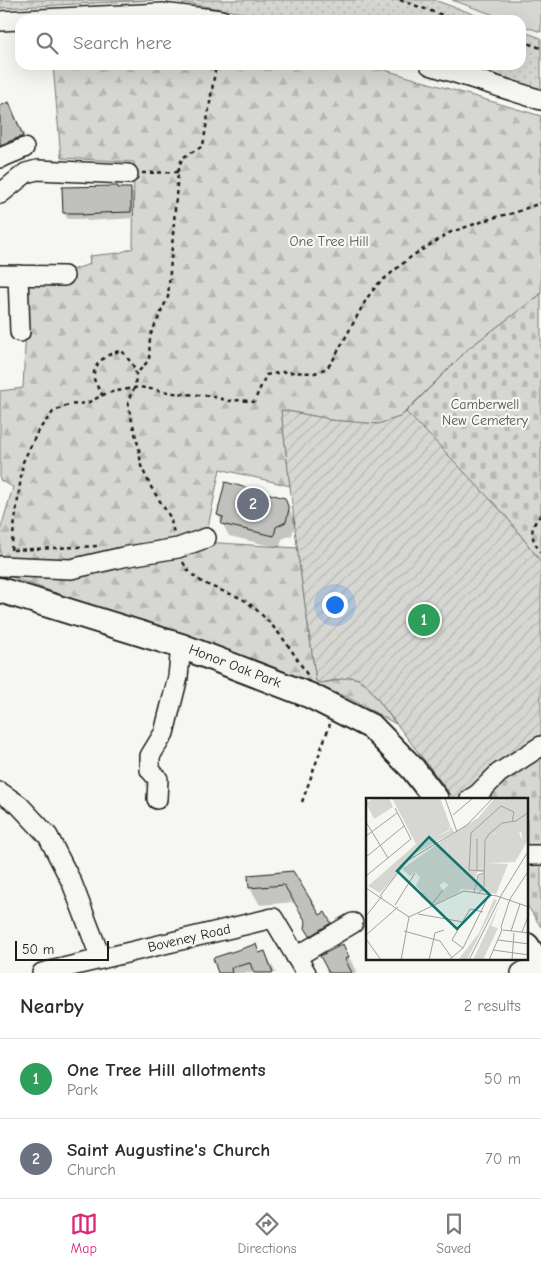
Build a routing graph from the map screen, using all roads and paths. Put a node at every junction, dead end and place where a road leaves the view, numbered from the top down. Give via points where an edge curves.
1 (400, 0) edge
2 (121, 15) edge
3 (179, 15) edge
4 (442, 15) edge
5 (15, 20) edge
6 (0, 21) edge
7 (526, 43) edge
8 (541, 48) edge
9 (215, 70) edge
10 (446, 70) edge
11 (541, 100) edge
12 (24, 148) dead end
13 (0, 158) edge
14 (178, 172) junction
15 (128, 174) joint
16 (0, 194) edge
17 (541, 204) edge
18 (9, 275) edge
19 (64, 276) dead end
20 (20, 332) dead end
21 (139, 371) dead end
22 (135, 387) junction
23 (103, 396) junction
24 (541, 515) edge
25 (174, 535) dead end
26 (206, 538) dead end
27 (541, 553) edge
28 (123, 557) junction
29 (181, 557) dead end
30 (0, 566) edge
31 (0, 590) edge
32 (181, 646) junction
33 (309, 678) dead end
34 (336, 708) junction
35 (541, 746) edge
36 (0, 792) edge
37 (157, 798) dead end
38 (435, 798) edge
39 (472, 798) edge
40 (302, 802) dead end
41 (528, 855) edge
42 (541, 855) edge
43 (353, 923) dead end
44 (101, 959) junction
45 (301, 965) edge
46 (42, 973) edge

1 - 4 path
2 - 3 street
5 - 6 street
7 - 8 path
9 - 14 path via 203,146 182,158
10 - 11 street
12 - 13 street
14 - 15 path
14 - 21 path via 168,297 150,336 149,360
15 - 16 street via 37,170 26,173
17 - 22 path via 450,232 412,256 378,284 367,298 327,368 315,373 266,375 254,402
18 - 19 street
18 - 20 street
22 - 23 path
22 - 23 path via 133,365 122,351 118,351 107,356 93,373
22 - 25 path via 128,400 141,466 170,517
23 - 28 path via 53,412 38,430 23,462 12,550 114,545
24 - 27 path via 532,528
26 - 28 street via 178,548
28 - 30 street via 71,569
29 - 33 path via 188,570 201,582 245,600 276,629
31 - 32 main road, Honor Oak Park
32 - 34 main road, Honor Oak Park
32 - 37 street via 178,677 164,733 150,756 150,770 158,779
34 - 38 main road, Honor Oak Park via 372,727 413,769
34 - 40 path
35 - 39 street via 500,773
36 - 44 street via 19,804 48,836 72,883
41 - 42 street
43 - 45 street
44 - 45 street, Boveney Road via 273,918
44 - 46 street, Boveney Road

